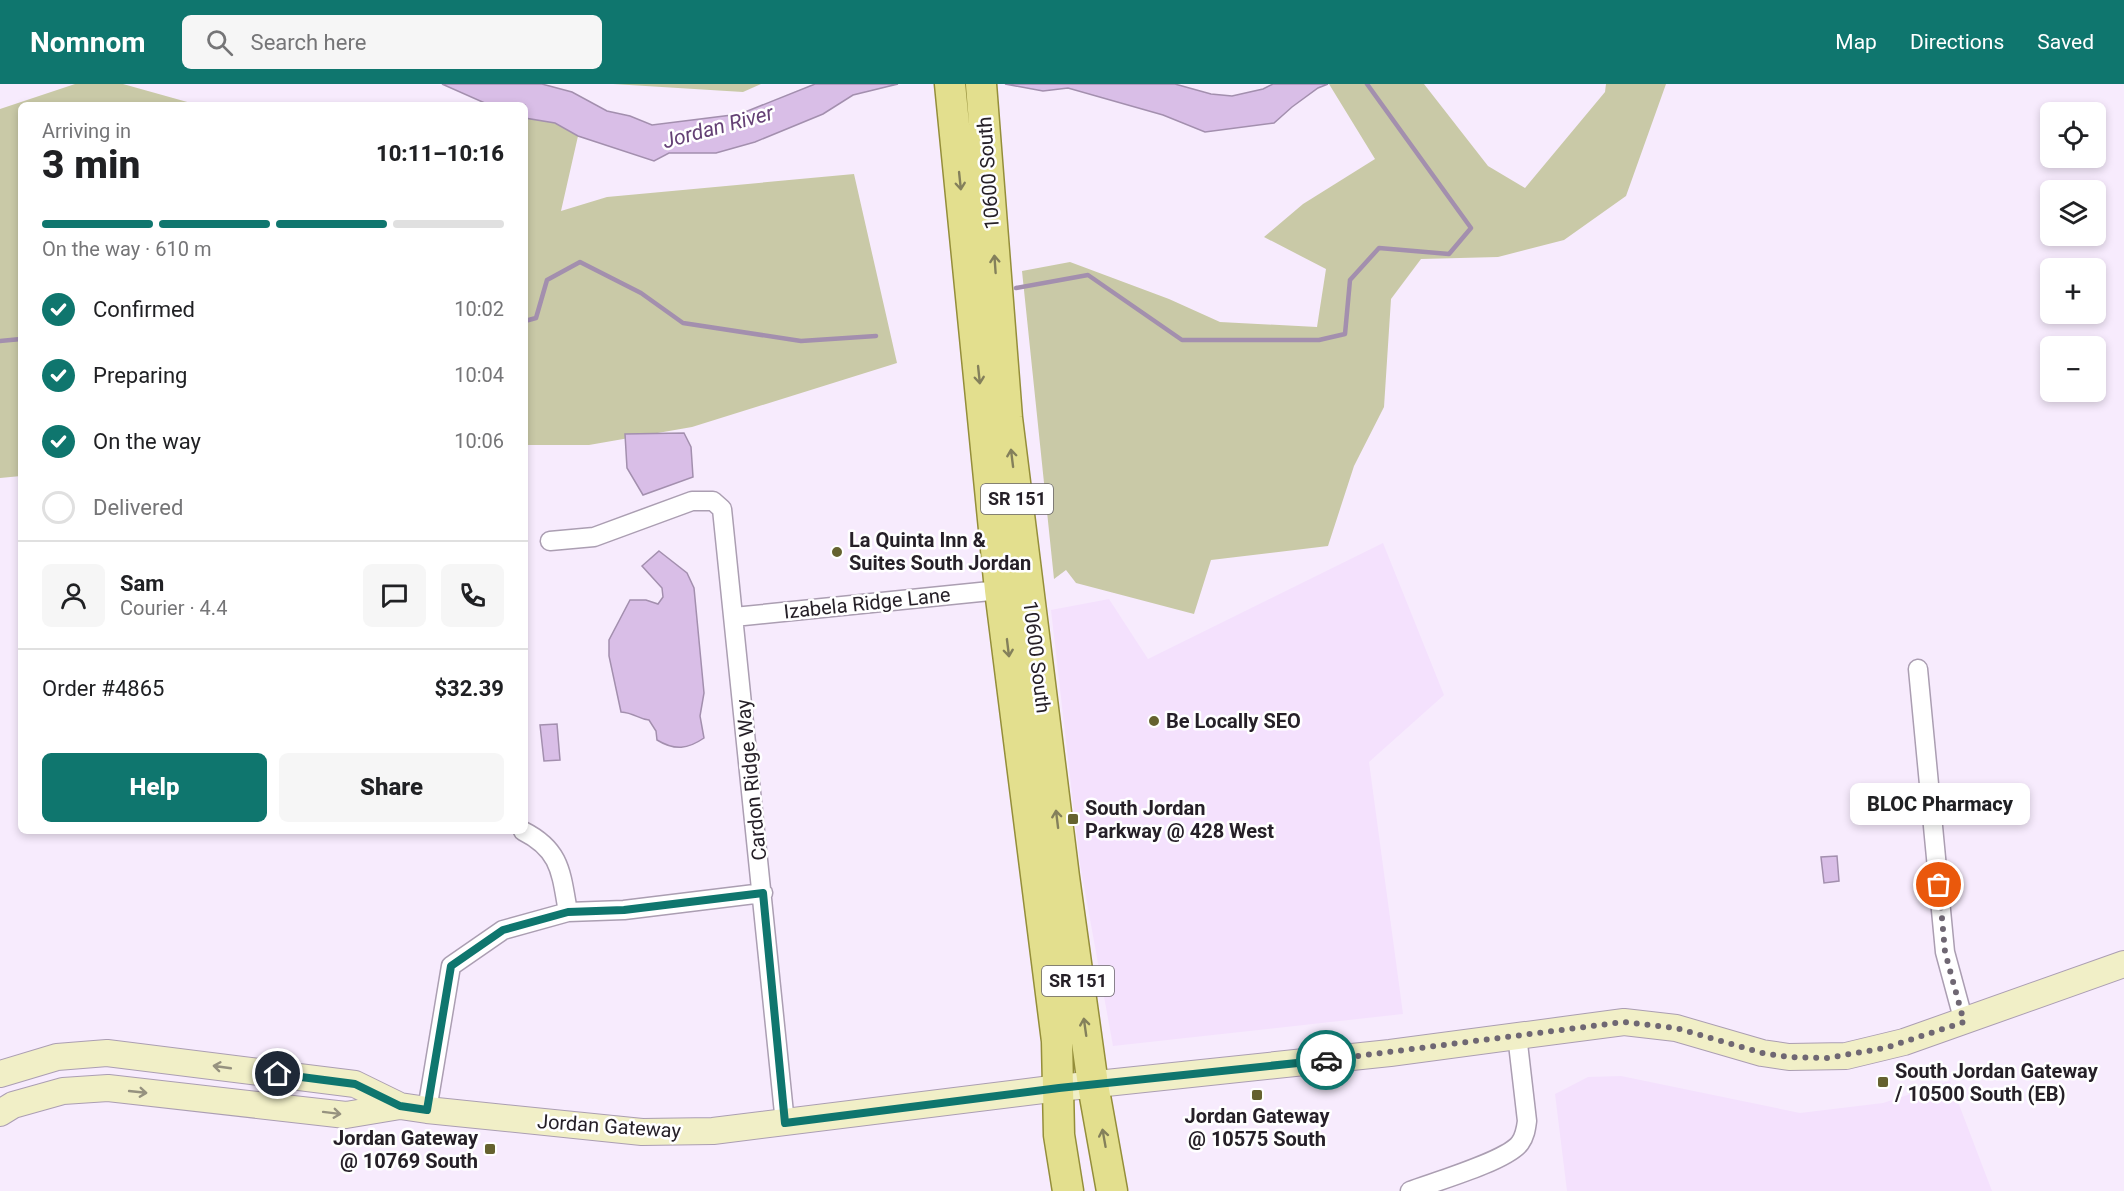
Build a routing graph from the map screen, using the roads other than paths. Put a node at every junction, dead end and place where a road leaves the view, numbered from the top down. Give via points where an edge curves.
1 (950, 84) edge
2 (981, 84) edge
3 (550, 541) dead end
4 (1000, 590) junction
5 (734, 616) junction
6 (1918, 669) dead end
7 (528, 834) edge
8 (763, 893) junction
9 (568, 912) junction
10 (2124, 964) edge
11 (1964, 1022) junction
12 (1517, 1035) junction
13 (155, 1058) junction
14 (0, 1060) edge
15 (0, 1074) edge
16 (1093, 1085) junction
17 (108, 1088) junction
18 (1059, 1088) junction
19 (0, 1097) edge
20 (400, 1106) junction
21 (427, 1110) junction
22 (0, 1113) edge
23 (785, 1123) junction
24 (1068, 1191) edge
25 (1112, 1191) edge
26 (1410, 1191) edge

1 -> 4 main road, 10600 South / SR 151
16 -> 2 main road, 10600 South / SR 151 via 1006,418
3 - 5 street, Cardon Ridge Way via 594,537 692,501 713,501 722,509
4 - 5 street, Izabela Ridge Lane
4 -> 18 main road, 10600 South / SR 151 via 1057,1041
5 - 8 street, Cardon Ridge Way
6 - 11 street via 1945,952
7 - 9 street via 542,841 559,864
8 - 9 street via 624,910
8 - 23 street, Cardon Ridge Way
9 - 21 street via 503,930 451,966
10 - 11 main road, Jordan Gateway
11 - 12 main road, Jordan Gateway via 1885,1048 1827,1058 1762,1053 1676,1028 1640,1023 1597,1024
12 - 16 main road, Jordan Gateway via 1390,1053
12 - 26 street via 1527,1121 1520,1144 1495,1159
13 - 14 main road via 132,1044 112,1039 43,1044
13 - 15 main road, Jordan Gateway via 107,1053 57,1057
20 -> 13 main road, Jordan Gateway via 355,1084
16 - 18 main road, Jordan Gateway
25 -> 16 main road, 10600 South / SR 151
17 - 19 main road via 68,1074
17 -> 20 main road, Jordan Gateway via 346,1115
17 - 22 main road, Jordan Gateway via 63,1091 13,1105
18 - 23 main road, Jordan Gateway
18 - 24 main road, 10600 South / SR 151 via 1059,1135
20 - 21 main road, Jordan Gateway
21 - 23 main road, Jordan Gateway via 642,1132 713,1131

